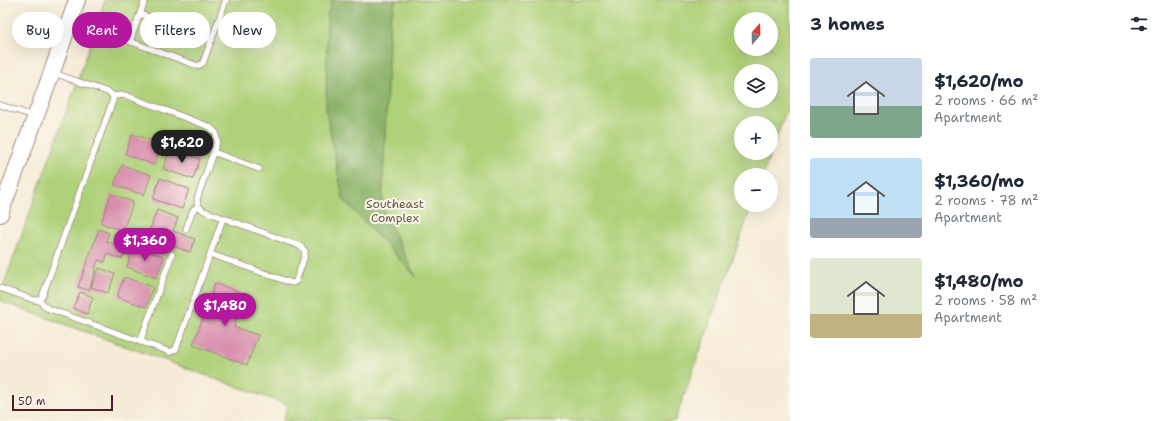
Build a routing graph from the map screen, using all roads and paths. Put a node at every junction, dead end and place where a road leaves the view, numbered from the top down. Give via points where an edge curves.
1 (77, 0) edge
2 (145, 0) edge
3 (226, 0) edge
4 (141, 12) edge
5 (140, 14) edge
6 (70, 20) joint
7 (132, 36) edge
8 (212, 40) joint
9 (132, 42) edge
10 (52, 72) junction
11 (113, 96) junction
12 (0, 105) edge
13 (36, 117) junction
14 (213, 152) junction
15 (259, 169) dead end
16 (198, 206) junction
17 (0, 214) edge
18 (223, 218) junction
19 (186, 229) dead end
20 (172, 254) dead end
21 (210, 254) junction
22 (0, 288) edge
23 (39, 300) junction
24 (140, 342) junction

1 - 6 main road
2 - 4 lane
3 - 8 lane
5 - 7 lane
6 - 10 main road
8 - 9 lane via 203,63 198,66
10 - 11 lane
10 - 13 main road
11 - 14 lane via 125,95 210,127 216,133 217,141
11 - 23 lane via 42,298
12 - 13 lane
13 - 17 main road
14 - 15 lane
14 - 16 lane via 197,199
16 - 18 lane
16 - 19 lane via 193,210
18 - 21 lane
18 - 21 lane via 300,246 305,251 296,281 292,283
20 - 24 lane
21 - 24 lane via 176,349 170,352
22 - 23 lane
23 - 24 lane via 47,308

